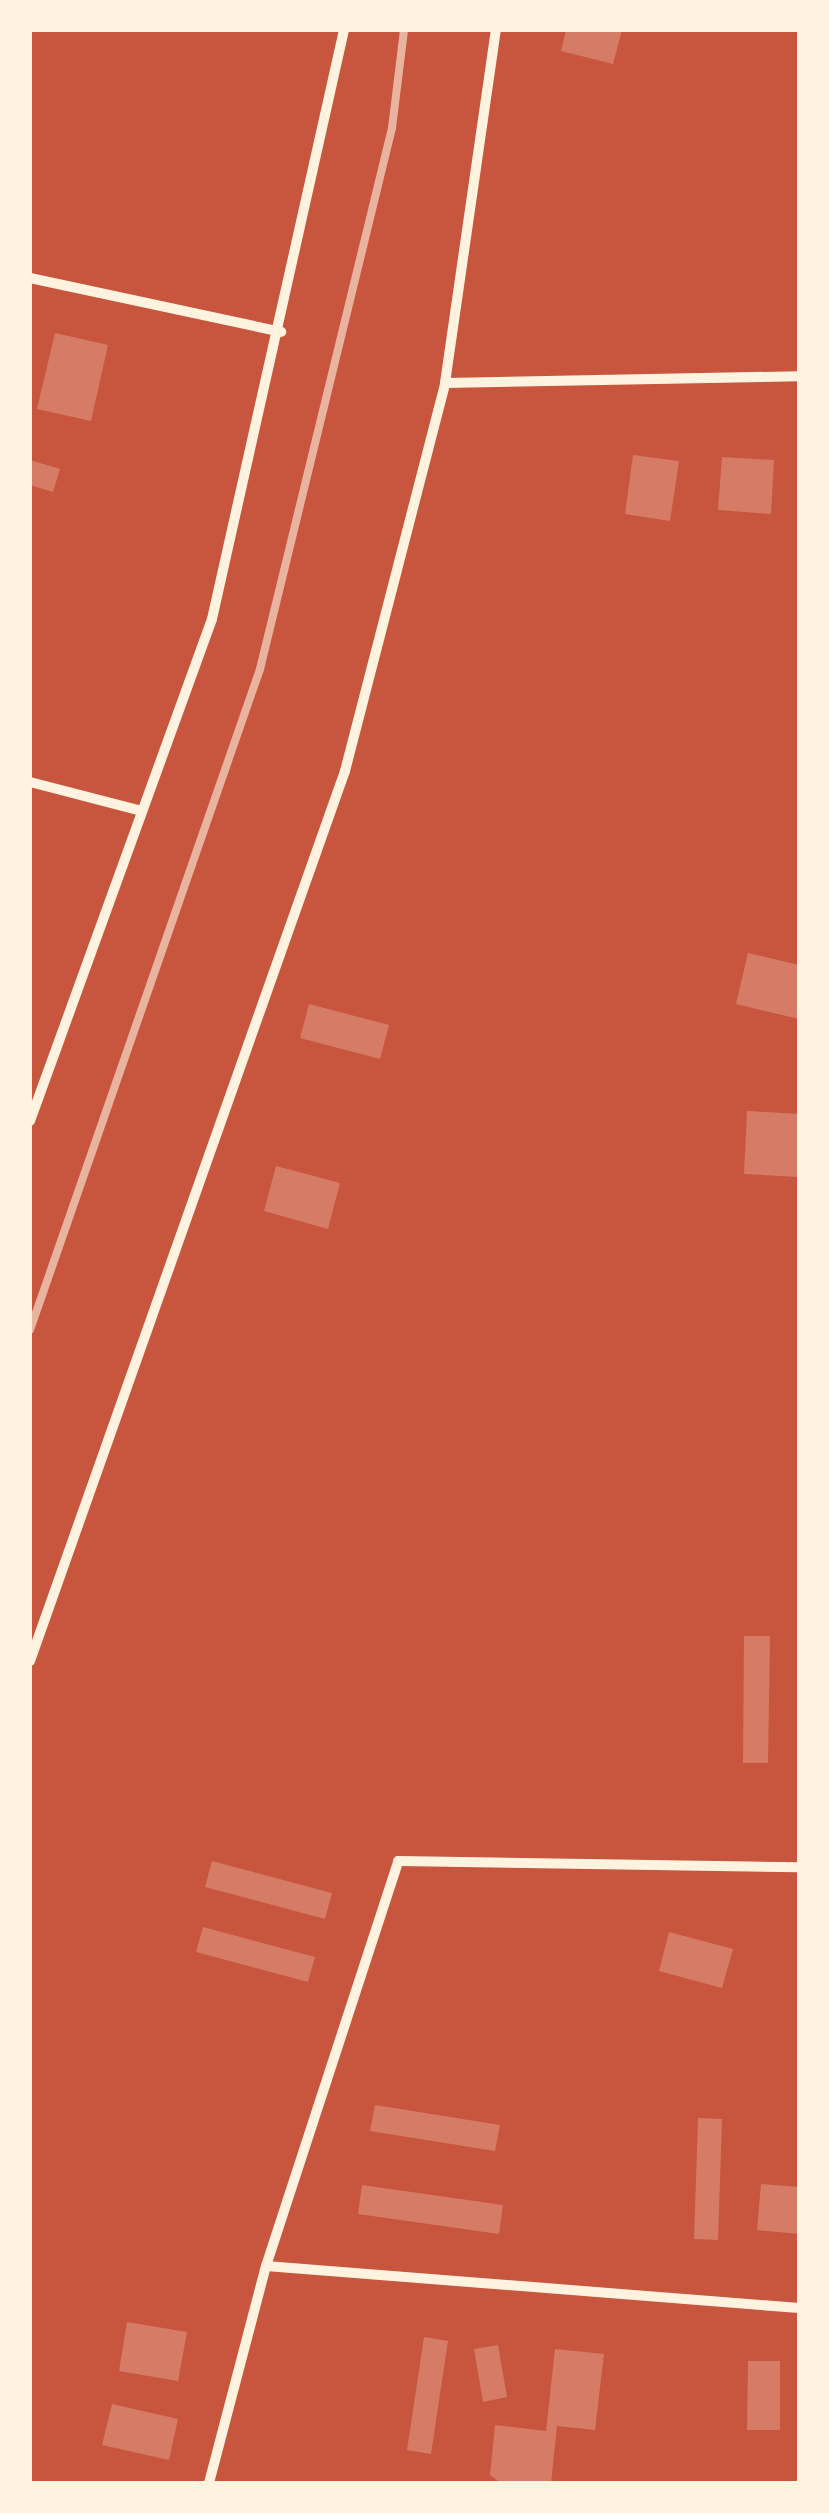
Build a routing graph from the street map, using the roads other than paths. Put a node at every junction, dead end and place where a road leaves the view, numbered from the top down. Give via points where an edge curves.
1 (344, 30) edge
2 (496, 30) edge
3 (30, 278) edge
4 (281, 332) junction
5 (799, 376) edge
6 (445, 383) junction
7 (30, 782) edge
8 (142, 811) junction
9 (30, 1121) edge
10 (30, 1660) edge
11 (799, 1867) edge
12 (266, 2266) junction
13 (799, 2308) edge
14 (209, 2483) edge

1 - 4 street
2 - 6 street
3 - 4 street
4 - 8 street via 212,619
5 - 6 street
6 - 10 street via 345,771
7 - 8 street
8 - 9 street
11 - 12 street via 398,1861
12 - 13 street
12 - 14 street

